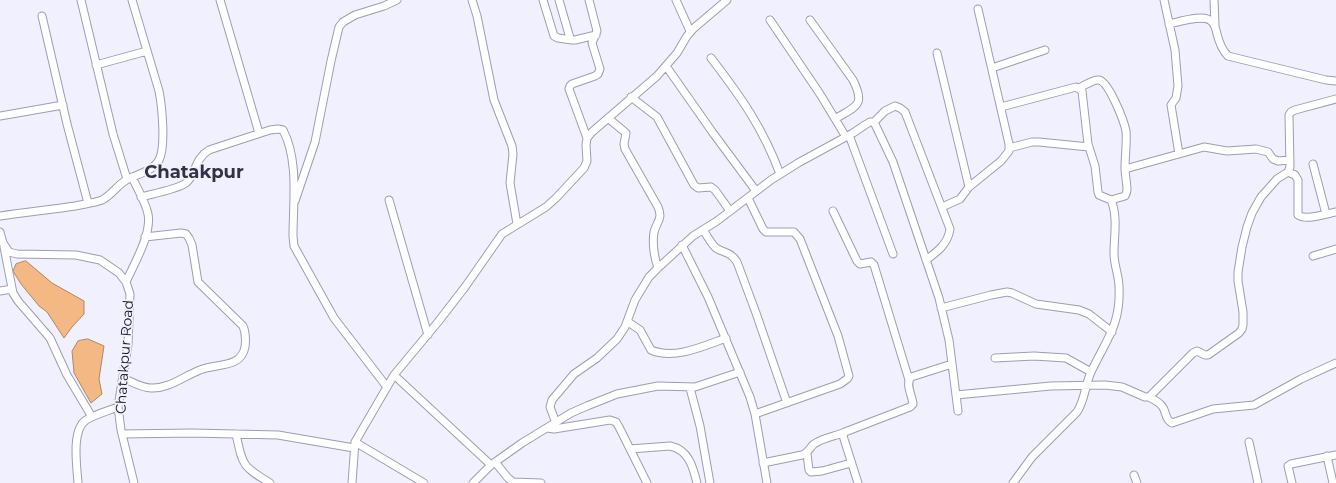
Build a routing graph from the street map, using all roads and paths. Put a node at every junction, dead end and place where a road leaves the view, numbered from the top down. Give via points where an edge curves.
1 (81, 0) edge
2 (132, 0) edge
3 (220, 0) edge
4 (397, 0) edge
5 (472, 0) edge
6 (543, 0) edge
7 (559, 0) edge
8 (589, 0) edge
9 (676, 0) edge
10 (727, 0) edge
11 (1164, 0) edge
12 (1214, 0) edge
13 (978, 9) dead end
14 (42, 16) dead end
15 (770, 20) dead end
16 (810, 20) dead end
17 (1169, 24) junction
18 (1215, 25) junction
19 (690, 31) junction
20 (596, 35) junction
21 (572, 40) junction
22 (1045, 50) dead end
23 (147, 51) junction
24 (938, 53) dead end
25 (711, 58) dead end
26 (96, 65) junction
27 (666, 66) junction
28 (992, 68) junction
29 (1336, 81) edge
30 (1079, 88) junction
31 (631, 97) junction
32 (1336, 100) edge
33 (63, 105) junction
34 (1001, 107) junction
35 (0, 116) edge
36 (608, 118) junction
37 (835, 119) junction
38 (874, 122) junction
39 (259, 133) junction
40 (848, 136) junction
41 (587, 138) junction
42 (1089, 147) junction
43 (1009, 148) junction
44 (1179, 154) junction
45 (1290, 160) junction
46 (1313, 164) dead end
47 (1125, 169) junction
48 (1288, 172) junction
49 (780, 174) junction
50 (130, 178) junction
51 (969, 187) junction
52 (756, 191) junction
53 (141, 197) junction
54 (748, 198) junction
55 (389, 200) dead end
56 (1111, 200) junction
57 (88, 203) junction
58 (942, 207) junction
59 (293, 209) junction
60 (730, 211) junction
61 (833, 211) dead end
62 (1336, 212) edge
63 (1326, 214) junction
64 (0, 216) edge
65 (517, 224) junction
66 (703, 230) junction
67 (0, 232) edge
68 (145, 237) junction
69 (3, 243) junction
70 (682, 245) junction
71 (1336, 249) edge
72 (893, 254) dead end
73 (1313, 256) dead end
74 (926, 260) junction
75 (658, 268) junction
76 (126, 282) junction
77 (12, 290) junction
78 (0, 291) edge
79 (942, 308) junction
80 (628, 322) junction
81 (1112, 332) junction
82 (428, 335) junction
83 (726, 338) junction
84 (996, 358) dead end
85 (1336, 363) edge
86 (952, 364) junction
87 (740, 372) junction
88 (1091, 372) junction
89 (394, 375) junction
90 (123, 378) junction
91 (908, 380) junction
92 (1087, 386) junction
93 (387, 387) junction
94 (690, 388) junction
95 (956, 395) junction
96 (1149, 397) junction
97 (787, 403) junction
98 (118, 407) junction
99 (958, 410) dead end
100 (755, 414) junction
101 (92, 417) junction
102 (556, 423) junction
103 (548, 428) junction
104 (845, 432) junction
105 (122, 434) junction
106 (236, 434) junction
107 (1249, 442) dead end
108 (354, 445) junction
109 (630, 449) junction
110 (807, 454) junction
111 (1336, 455) edge
112 (1327, 456) junction
113 (493, 463) junction
114 (764, 463) junction
115 (851, 463) junction
116 (1134, 475) dead end
117 (78, 483) edge
118 (134, 483) edge
119 (270, 483) edge
120 (352, 483) edge
121 (424, 483) edge
122 (474, 483) edge
123 (541, 483) edge
124 (647, 483) edge
125 (697, 483) edge
126 (710, 483) edge
127 (767, 483) edge
128 (858, 483) edge
129 (1013, 483) edge
130 (1137, 483) edge
131 (1258, 483) edge
132 (1292, 483) edge
133 (1333, 483) edge

1 - 26 street
2 - 23 street
3 - 39 street
4 - 59 street via 355,15 339,27 315,142
5 - 65 street via 494,100 512,146 510,184
6 - 21 street via 554,36
7 - 21 street
8 - 20 street
9 - 19 street
10 - 19 street
11 - 17 street
12 - 18 street
13 - 28 street
14 - 33 street
15 - 37 street
16 - 37 street via 858,89 860,97 856,105
17 - 18 street via 1202,18 1212,20
17 - 44 street via 1175,50 1178,86 1171,110
18 - 29 street via 1221,46 1228,56
19 - 27 street
20 - 21 street
20 - 41 street via 592,43 600,69 598,74 572,84 569,89
22 - 28 street
23 - 26 street
23 - 50 street via 161,103 162,153 154,166
24 - 51 street
25 - 49 street via 754,117
26 - 50 street via 113,134
27 - 31 street
27 - 52 street
28 - 34 street
30 - 34 street
30 - 42 street via 1083,96
30 - 47 street via 1098,80 1106,84 1124,124
31 - 36 street
31 - 60 street via 657,117 694,185 698,188 711,187
32 - 45 street via 1290,112
33 - 35 street
33 - 57 street
34 - 43 street
36 - 41 street
36 - 75 street via 626,133 625,149 661,214 653,251
37 - 40 street
38 - 40 street
38 - 58 street via 885,111 895,106 905,112
38 - 74 street via 893,162
39 - 53 street via 203,153 187,183
39 - 59 street via 283,130 293,168
40 - 49 street
40 - 72 street
41 - 65 street via 587,161 584,168 546,207
42 - 43 street via 1032,142
42 - 56 street via 1099,195
43 - 51 street via 1001,161
44 - 45 street via 1204,147 1228,151 1256,149 1268,152 1273,160
44 - 47 street
45 - 48 street
46 - 63 street
47 - 56 street via 1125,196
48 - 63 street via 1298,180 1298,216 1307,218
48 - 96 street via 1277,179 1256,205 1242,246 1238,281 1243,312 1242,329 1208,355 1197,351 1193,353
49 - 52 street
50 - 53 street
50 - 57 street via 104,199
51 - 58 street via 960,199
52 - 54 street
53 - 68 street via 149,220
54 - 60 street
54 - 97 street via 766,232 794,232 800,239 838,336 848,371 847,379 840,384
55 - 82 street
56 - 81 street via 1115,221 1114,256 1119,288 1119,304
57 - 64 street
58 - 74 street via 950,233 943,246
59 - 93 street via 294,246 334,318
60 - 66 street
61 - 91 street via 857,261 860,264 871,262 874,266
62 - 63 street
65 - 82 street via 498,238
66 - 70 street
66 - 97 street via 716,248 730,253 737,262
67 - 69 street
68 - 76 street
68 - 90 street via 186,234 192,245 198,282 243,326 246,341 242,355 237,360 206,367 169,385 144,387
69 - 76 street, Chatakpur Road via 9,252 17,254 76,255 100,260 119,273
69 - 77 street
70 - 75 street
70 - 83 street
71 - 73 street
74 - 79 street
75 - 80 street via 649,277 635,300
76 - 90 street, Chatakpur Road via 130,294 128,344
77 - 78 street
77 - 101 street via 18,301 50,338 67,375
79 - 81 street via 1007,292 1036,304 1079,310 1089,314
79 - 86 street
80 - 83 street via 640,330 651,350 663,353 681,352
80 - 102 street via 617,339 597,358 574,374 552,400 550,407
81 - 88 street
82 - 89 street
83 - 87 street
84 - 88 street via 1066,358
85 - 96 street via 1254,405 1213,409 1172,423 1166,418 1162,406
86 - 91 street via 914,375
86 - 95 street
87 - 94 street
87 - 100 street
88 - 92 street
89 - 93 street
89 - 113 street
90 - 98 street, Chatakpur Road
91 - 104 street via 913,404 910,407
92 - 95 street via 1051,386
92 - 96 street via 1113,385
92 - 129 street via 1081,407 1032,457
93 - 108 street
94 - 102 street via 658,386 617,394 581,408
94 - 126 street
95 - 99 street
97 - 100 street
98 - 101 street
98 - 105 street, Chatakpur Road
100 - 114 street
101 - 117 street via 85,421 78,433
102 - 103 street
103 - 109 street via 610,420 616,422
103 - 113 street
104 - 110 street via 814,444
104 - 115 street via 844,439
105 - 106 street
105 - 118 street, Chatakpur Road
106 - 108 street via 278,435
106 - 119 street via 243,463 249,470
107 - 131 street
108 - 120 street
108 - 121 street
109 - 124 street
109 - 125 street via 676,447 690,460
110 - 114 street
110 - 115 street via 811,472
111 - 112 street
112 - 132 street via 1288,466
112 - 133 street
113 - 122 street
113 - 123 street via 513,482
114 - 127 street
115 - 128 street
116 - 130 street

